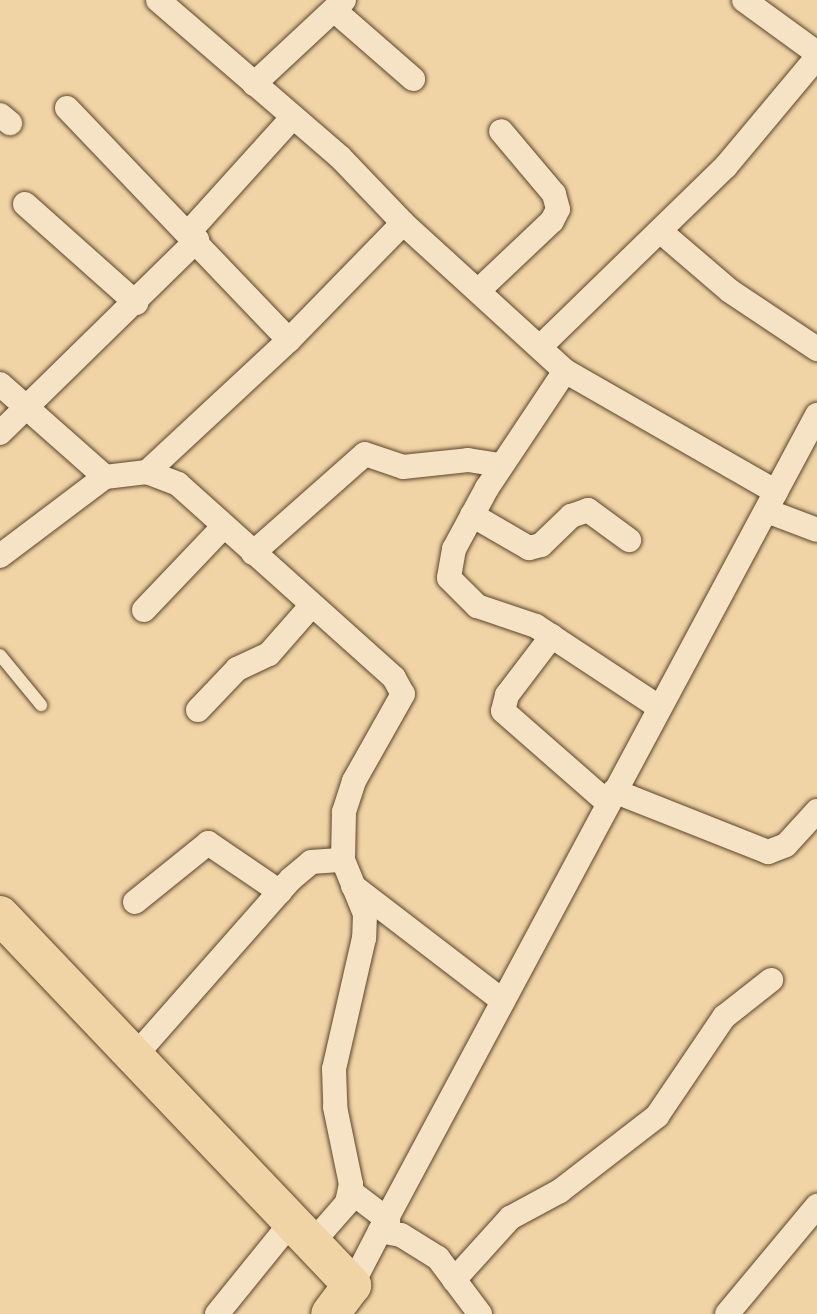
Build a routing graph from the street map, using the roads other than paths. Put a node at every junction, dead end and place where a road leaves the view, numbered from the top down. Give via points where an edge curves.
1 (158, 0) edge
2 (744, 0) edge
3 (339, 5) edge
4 (817, 55) edge
5 (413, 79) dead end
6 (254, 84) junction
7 (67, 108) dead end
8 (293, 117) junction
9 (501, 131) dead end
10 (25, 204) dead end
11 (403, 223) junction
12 (660, 231) junction
13 (193, 236) junction
14 (479, 290) junction
15 (136, 303) junction
16 (289, 340) junction
17 (541, 346) junction
18 (817, 349) edge
19 (565, 372) junction
20 (0, 384) edge
21 (28, 406) junction
22 (817, 415) edge
23 (0, 433) edge
24 (500, 465) junction
25 (147, 472) junction
26 (105, 477) junction
27 (772, 502) junction
28 (472, 515) junction
29 (224, 526) junction
30 (817, 530) edge
31 (629, 540) dead end
32 (253, 553) junction
33 (0, 556) edge
34 (311, 606) junction
35 (144, 610) dead end
36 (552, 636) junction
37 (0, 655) edge
38 (41, 705) dead end
39 (659, 707) junction
40 (198, 710) dead end
41 (611, 797) junction
42 (817, 811) edge
43 (343, 860) junction
44 (353, 886) junction
45 (280, 892) junction
46 (135, 902) dead end
47 (0, 915) edge
48 (771, 980) dead end
49 (503, 1000) junction
50 (133, 1058) junction
51 (350, 1191) junction
52 (817, 1206) edge
53 (384, 1226) junction
54 (303, 1231) junction
55 (454, 1280) junction
56 (341, 1300) edge
57 (217, 1314) edge
58 (480, 1314) edge
59 (727, 1314) edge

1 - 6 street
2 - 4 street
3 - 5 street
3 - 6 street
4 - 12 street via 726,166
6 - 8 street
7 - 13 street
8 - 11 street
8 - 13 street
9 - 14 street via 558,199 558,209 552,221
10 - 15 street
11 - 14 street
11 - 16 street
12 - 17 street
12 - 18 street via 730,291
13 - 15 street
13 - 16 street
14 - 17 street
15 - 21 street
16 - 25 street
17 - 19 street
19 - 24 street
19 - 27 street
20 - 21 street
21 - 23 street
21 - 26 street
22 - 27 street
24 - 28 street
24 - 32 street via 457,460 403,467 365,453
25 - 26 street
25 - 29 street via 178,484
26 - 33 street
27 - 30 street
27 - 39 street
28 - 31 street via 529,548 541,545 571,516 588,510
28 - 36 street via 449,567 453,586 483,609 516,617
29 - 32 street
29 - 35 street
32 - 34 street
34 - 40 street via 269,654 237,669
34 - 43 street via 394,678 403,694 348,796 341,834
36 - 39 street
36 - 41 street via 507,695 503,711
37 - 38 lane
39 - 41 street
41 - 42 street via 768,852 786,845
41 - 49 street
43 - 44 street
43 - 45 street via 312,863
44 - 49 street
44 - 51 street via 365,914 364,938 336,1052 333,1085
45 - 46 street via 208,843
45 - 50 street
47 - 50 main road
48 - 55 street via 724,1017 657,1116 560,1191 510,1218
49 - 53 street
50 - 54 main road
51 - 53 street
51 - 54 street via 341,1211
52 - 59 street
53 - 55 street via 426,1248
53 - 56 street
54 - 56 main road
54 - 57 street
55 - 58 street

